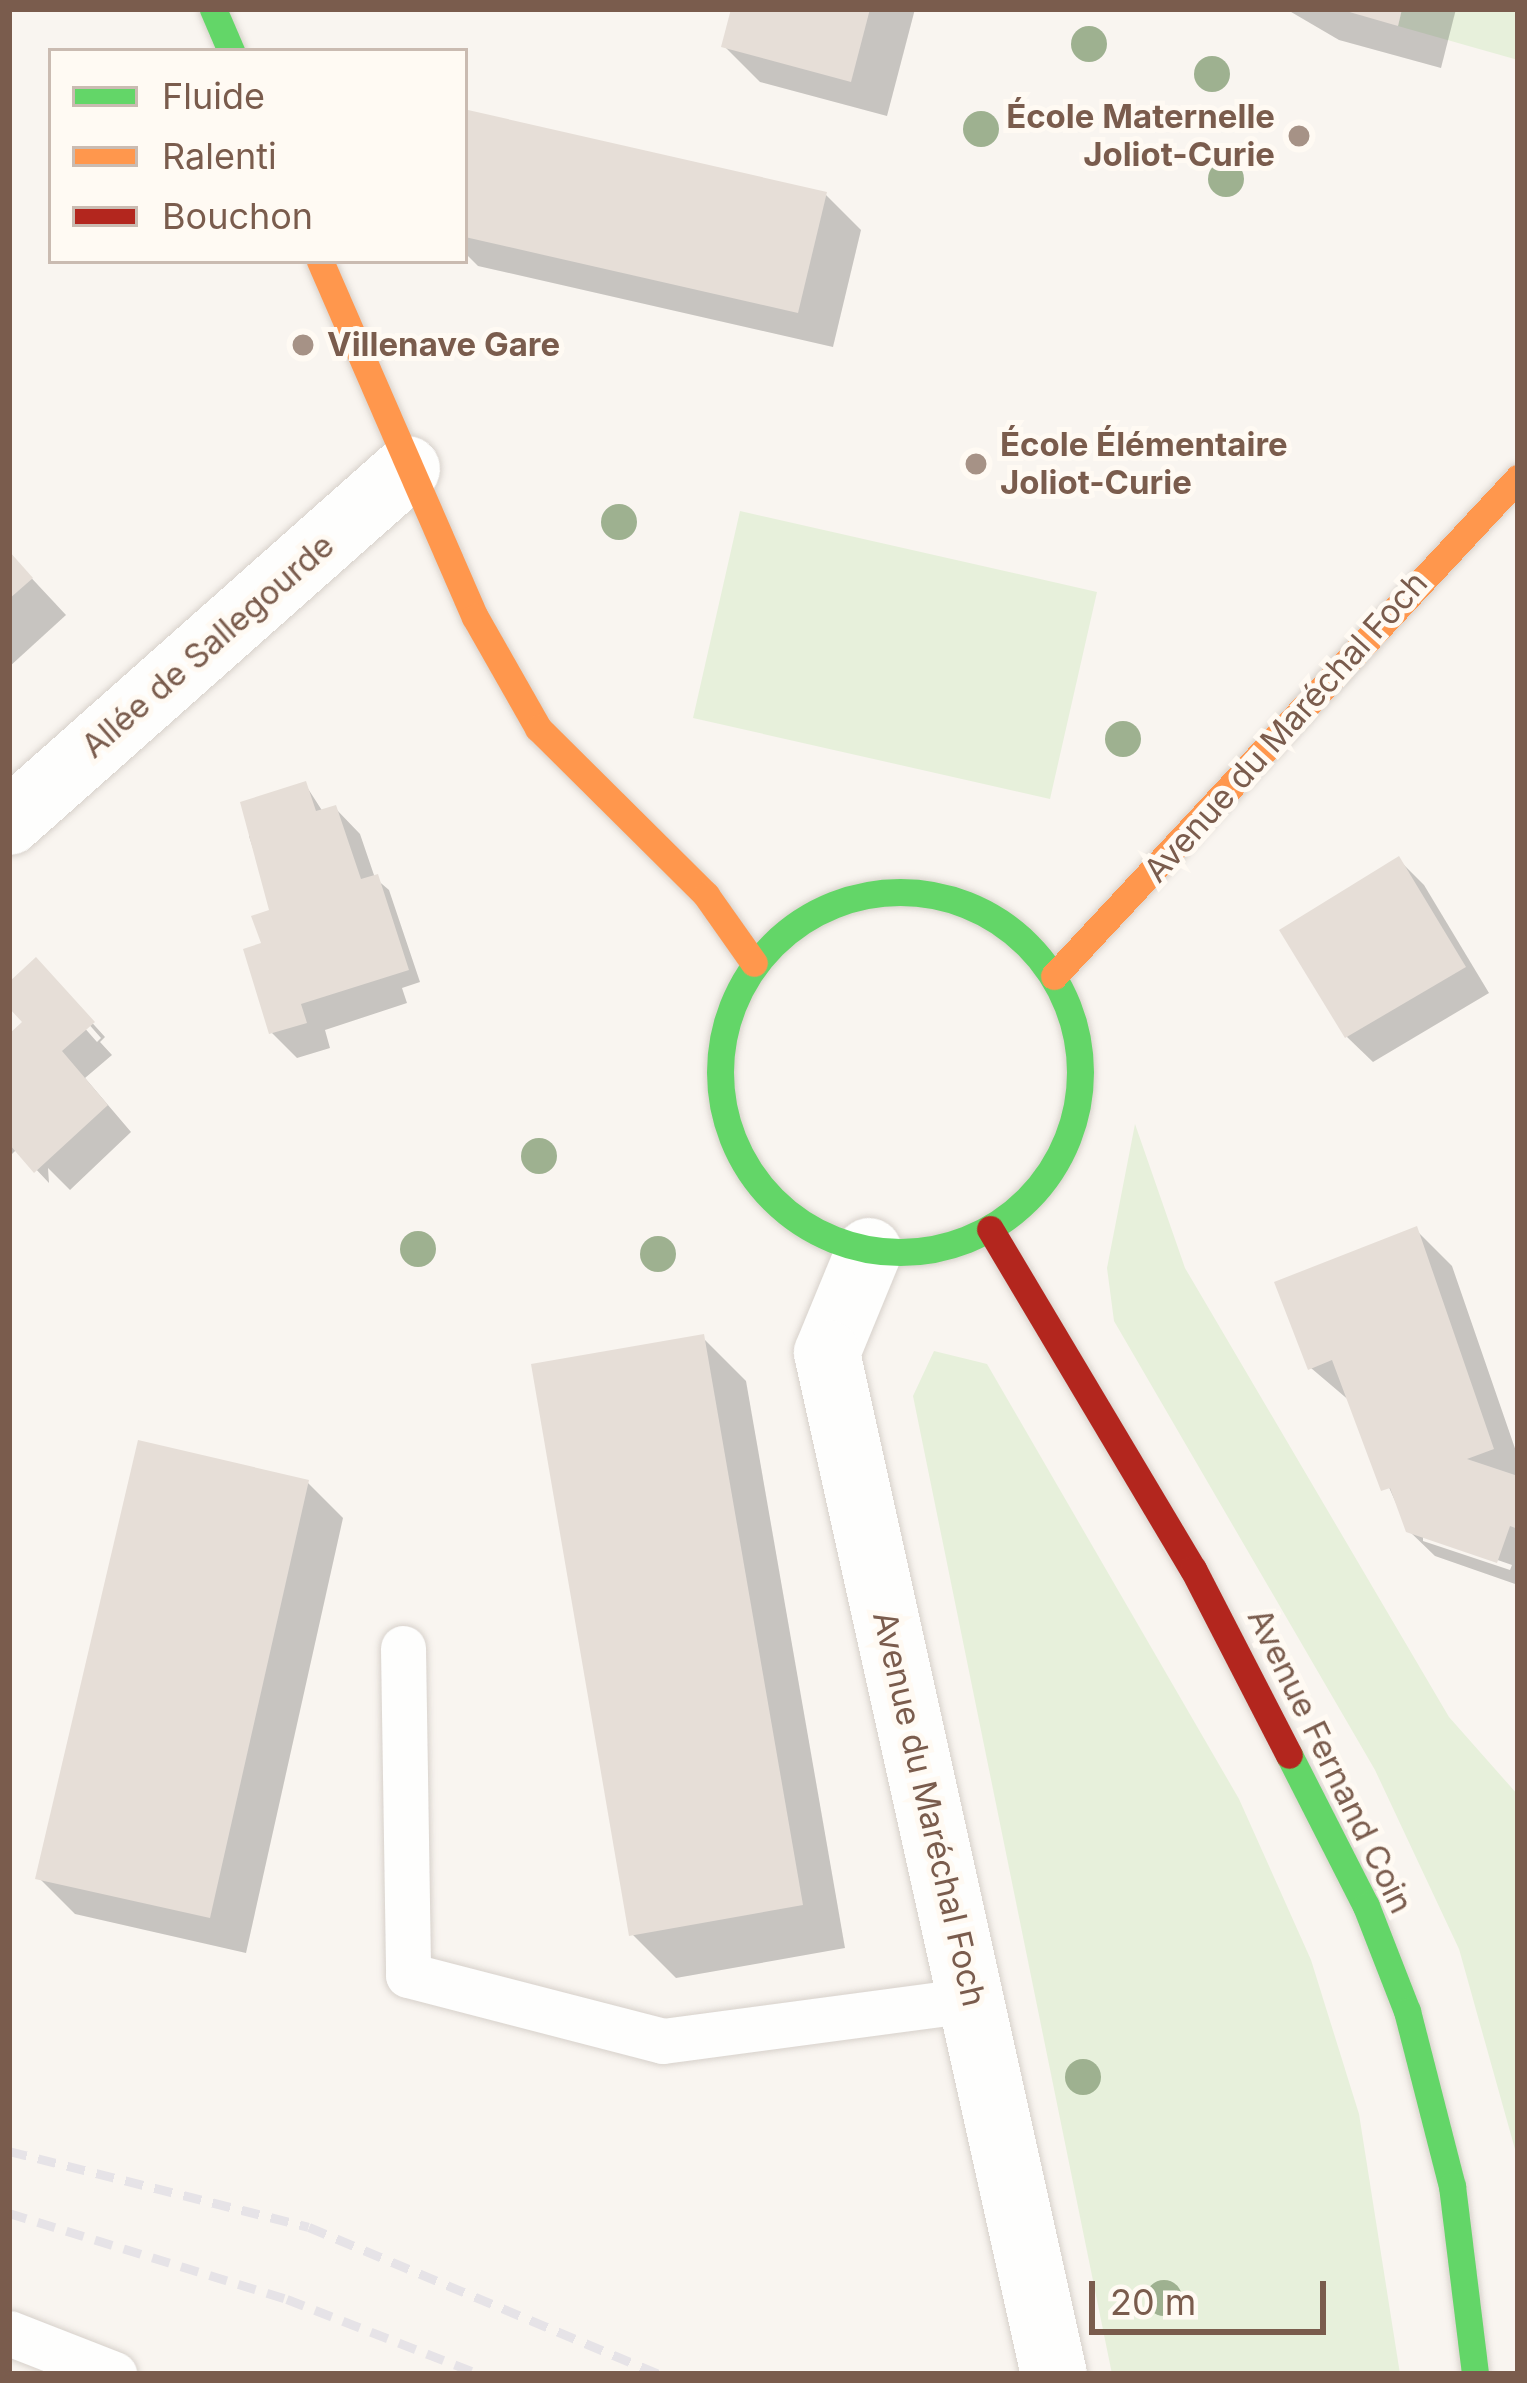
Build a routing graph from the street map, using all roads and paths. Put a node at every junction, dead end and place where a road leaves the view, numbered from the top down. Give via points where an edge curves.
1 (213, 9) edge
2 (230, 48) edge
3 (321, 264) edge
4 (407, 469) junction
5 (1518, 478) edge
6 (9, 822) edge
7 (754, 964) junction
8 (1054, 976) junction
9 (990, 1229) junction
10 (869, 1251) junction
11 (404, 1648) dead end
12 (972, 2000) junction
13 (9, 2333) edge
14 (114, 2374) edge
15 (1054, 2374) edge
16 (1475, 2374) edge

1 - 2 main road
3 - 4 main road
4 - 6 street, Allée de Sallegourde
4 - 7 main road via 538,728 706,896
5 - 8 main road, Avenue du Maréchal Foch
7 - 8 main road via 797,922 849,897 908,890 965,903 1016,932
7 - 10 main road via 727,1019 722,1059 731,1139 763,1192 811,1231
8 - 9 main road via 1077,1029 1081,1087 1068,1144 1036,1193
9 - 10 main road via 932,1251
9 - 16 main road, Avenue Fernand Coin via 1193,1569 1366,1906 1407,2012 1452,2186
10 - 12 street, Avenue du Maréchal Foch via 826,1352
11 - 12 lane via 408,1975 663,2041
12 - 15 street, Avenue du Maréchal Foch
13 - 14 lane

